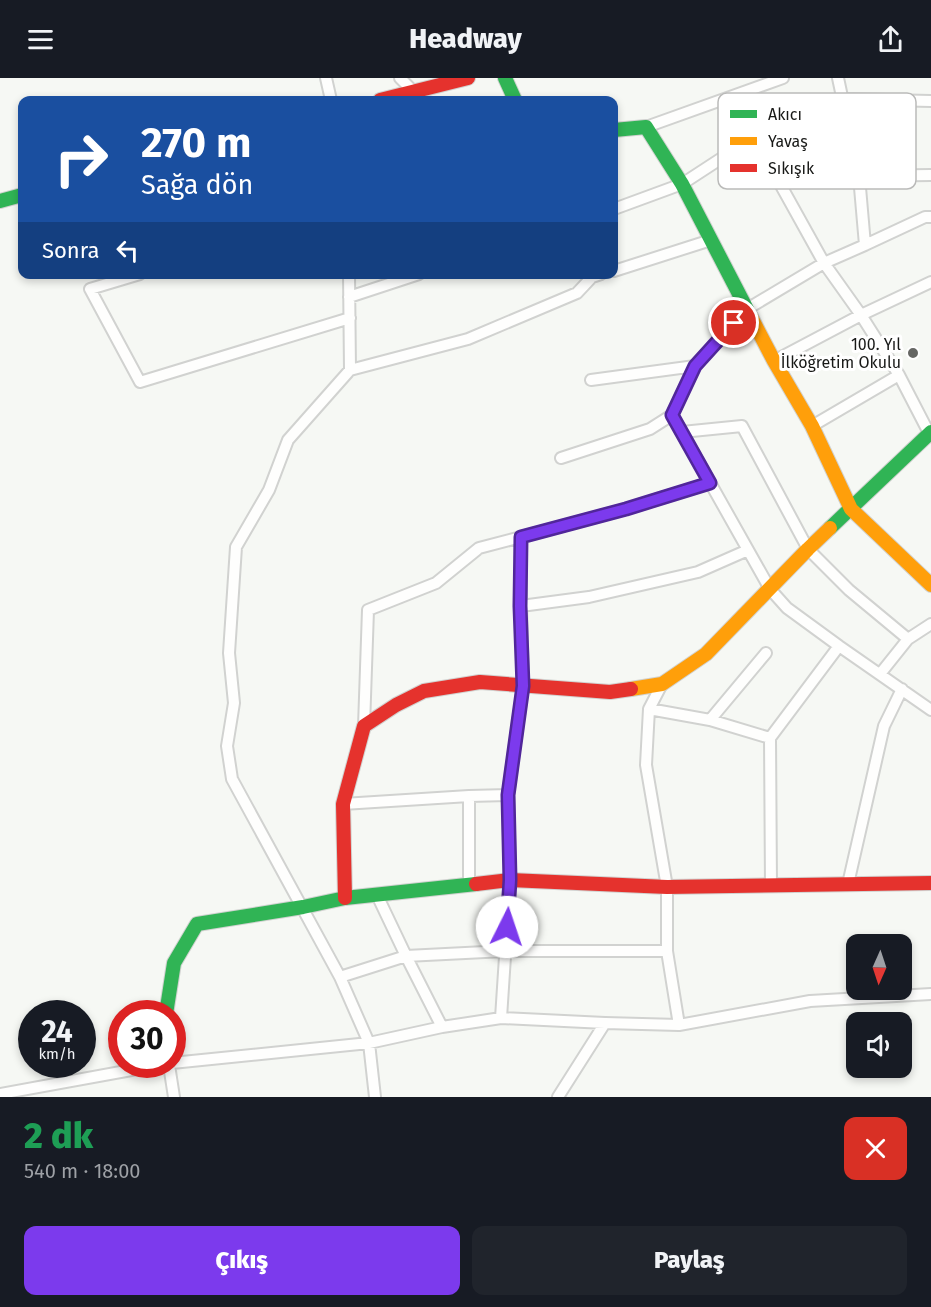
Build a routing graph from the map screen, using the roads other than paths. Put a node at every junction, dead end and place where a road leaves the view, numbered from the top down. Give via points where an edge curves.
1 (326, 78) edge
2 (400, 78) edge
3 (468, 78) edge
4 (505, 78) edge
5 (783, 78) edge
6 (838, 78) edge
7 (414, 92) junction
8 (741, 93) edge
9 (841, 93) edge
10 (330, 96) edge
11 (397, 96) edge
12 (513, 96) edge
13 (718, 101) edge
14 (916, 101) edge
15 (931, 101) edge
16 (646, 127) junction
17 (618, 130) edge
18 (718, 160) edge
19 (916, 175) edge
20 (931, 175) edge
21 (682, 184) junction
22 (783, 189) edge
23 (860, 189) edge
24 (18, 196) edge
25 (0, 201) edge
26 (618, 208) edge
27 (931, 217) edge
28 (711, 240) junction
29 (865, 245) junction
30 (824, 262) junction
31 (618, 270) edge
32 (123, 279) edge
33 (349, 279) edge
34 (403, 279) edge
35 (590, 279) edge
36 (931, 282) edge
37 (349, 297) junction
38 (747, 309) junction
39 (861, 315) junction
40 (350, 318) junction
41 (774, 361) junction
42 (695, 366) junction
43 (350, 370) junction
44 (899, 375) junction
45 (591, 380) dead end
46 (672, 415) junction
47 (812, 426) junction
48 (682, 432) junction
49 (929, 437) edge
50 (561, 458) dead end
51 (710, 483) junction
52 (852, 509) junction
53 (521, 537) junction
54 (808, 549) junction
55 (748, 550) junction
56 (931, 585) edge
57 (770, 589) junction
58 (520, 606) junction
59 (931, 624) edge
60 (908, 639) junction
61 (838, 646) junction
62 (766, 653) dead end
63 (880, 674) junction
64 (662, 684) junction
65 (523, 686) junction
66 (902, 689) junction
67 (649, 709) junction
68 (931, 710) edge
69 (710, 720) junction
70 (364, 726) junction
71 (770, 738) junction
72 (508, 795) junction
73 (469, 796) junction
74 (343, 804) junction
75 (510, 880) junction
76 (931, 883) edge
77 (469, 884) junction
78 (848, 884) junction
79 (771, 885) junction
80 (667, 887) junction
81 (377, 895) junction
82 (345, 898) junction
83 (303, 907) junction
84 (505, 951) junction
85 (667, 951) junction
86 (406, 956) junction
87 (340, 977) junction
88 (931, 994) edge
89 (168, 1000) edge
90 (501, 1018) junction
91 (605, 1023) junction
92 (680, 1025) junction
93 (442, 1027) junction
94 (369, 1043) junction
95 (186, 1062) edge
96 (108, 1074) edge
97 (172, 1078) edge
98 (0, 1094) edge
99 (174, 1097) edge
100 (375, 1097) edge
101 (558, 1097) edge

1 - 10 street
2 - 7 street
3 - 7 street
4 - 12 street
5 - 8 street
6 - 9 street
7 - 11 street
13 - 16 street
14 - 15 street
16 - 17 street
16 - 21 street
18 - 21 street
19 - 20 street
21 - 26 street
21 - 28 street
22 - 30 street
23 - 29 street
24 - 25 street
27 - 29 street
28 - 31 street
28 - 38 street
29 - 30 street
30 - 38 street
30 - 39 street
32 - 40 street via 90,289 140,382
33 - 37 street
34 - 37 street
35 - 43 street via 577,293 468,339
36 - 39 street
37 - 40 street
38 - 41 street
38 - 42 street
39 - 41 street
39 - 44 street
40 - 43 street
41 - 47 street
42 - 45 street
42 - 46 street
43 - 83 street via 288,440 269,490 236,547 229,653 234,703 227,746 232,779
44 - 47 street
44 - 49 street
46 - 48 street
46 - 50 street via 650,429
47 - 52 street
48 - 51 street
48 - 54 street via 742,426
49 - 52 street
51 - 53 street
51 - 55 street
52 - 54 street
52 - 56 street
53 - 58 street
53 - 70 street via 479,548 436,583 368,610
54 - 57 street
54 - 60 street via 849,590
55 - 57 street
55 - 58 street via 698,572 589,597
57 - 61 street via 787,608
57 - 64 street via 706,654
58 - 65 street
59 - 60 street
60 - 63 street
61 - 63 street
61 - 71 street
62 - 69 street
63 - 66 street
64 - 65 street via 610,692
64 - 67 street
65 - 70 street via 480,682 424,691
65 - 72 street
66 - 68 street
66 - 78 street via 884,726
67 - 69 street
67 - 80 street via 646,765
69 - 71 street
70 - 74 street
71 - 79 street
72 - 73 street
72 - 75 street
73 - 74 street
73 - 77 street
74 - 82 street
75 - 77 street
75 - 80 street
75 - 84 street
76 - 78 street
77 - 81 street
78 - 79 street
79 - 80 street
80 - 85 street
81 - 82 street
81 - 86 street
82 - 83 street
83 - 87 street
83 - 89 street via 197,924 174,963
84 - 85 street
84 - 86 street
84 - 90 street
85 - 92 street
86 - 87 street
86 - 93 street
87 - 94 street
88 - 92 street via 810,1000
90 - 91 street
90 - 93 street
91 - 92 street
91 - 101 street
93 - 94 street
94 - 95 street
94 - 100 street
96 - 98 street
97 - 99 street

